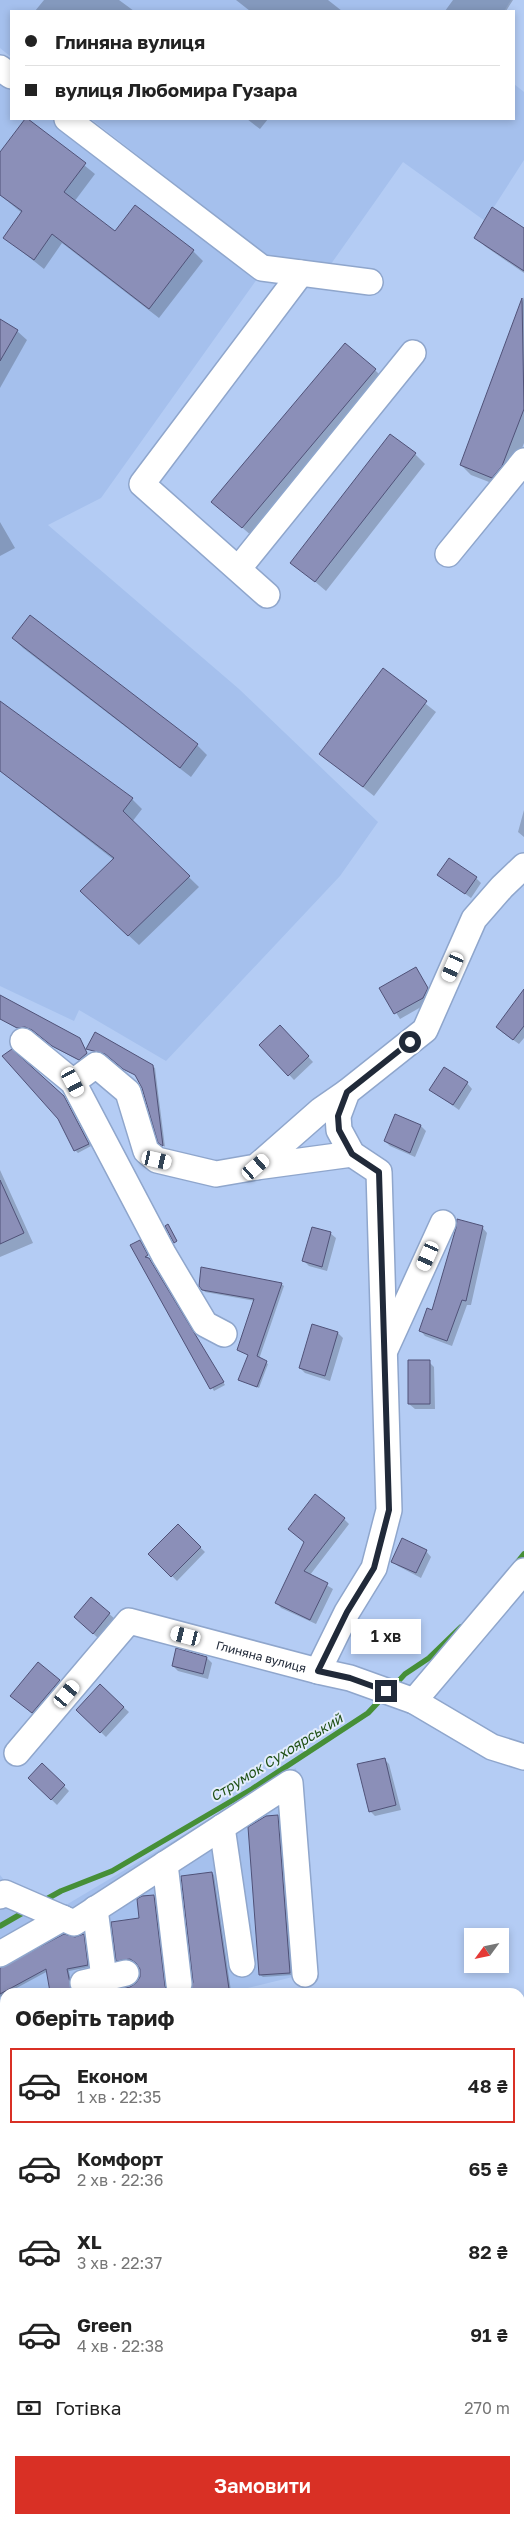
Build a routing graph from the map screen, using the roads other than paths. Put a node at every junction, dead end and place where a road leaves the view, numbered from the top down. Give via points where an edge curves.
1 (68, 120) edge
2 (301, 274) junction
3 (370, 282) dead end
4 (414, 353) dead end
5 (524, 461) edge
6 (448, 554) dead end
7 (239, 568) junction
8 (267, 595) dead end
9 (524, 866) edge
10 (23, 1041) dead end
11 (73, 1082) junction
12 (347, 1092) junction
13 (352, 1154) junction
14 (256, 1167) junction
15 (443, 1223) dead end
16 (224, 1334) dead end
17 (384, 1354) junction
18 (524, 1571) edge
19 (318, 1671) junction
20 (407, 1698) junction
21 (17, 1752) dead end
22 (524, 1757) edge
23 (222, 1827) junction
24 (165, 1864) junction
25 (11, 1899) edge
26 (96, 1909) junction
27 (57, 1916) junction
28 (0, 1954) edge
29 (242, 1964) dead end
30 (306, 1974) dead end
31 (104, 1978) dead end
32 (179, 1984) dead end

1 - 2 street via 262,268
2 - 3 street
2 - 7 street via 142,484
4 - 7 street
5 - 6 street
7 - 8 street
9 - 12 street via 474,919 425,1030
10 - 11 street
11 - 14 street via 96,1065 128,1092 146,1151 157,1160 216,1174
11 - 16 street via 191,1301 205,1324
12 - 13 street, Глиняна вулиця via 338,1116 339,1130
12 - 14 street via 321,1110
13 - 14 street
13 - 17 street, Глиняна вулиця via 379,1172
15 - 17 street
17 - 19 street, Глиняна вулиця via 389,1510 374,1568 347,1612
18 - 20 street
19 - 20 street
19 - 21 street, Глиняна вулиця via 129,1621
20 - 22 street via 492,1747
23 - 24 street
23 - 29 street
23 - 30 street via 290,1783
24 - 26 street
24 - 32 street
25 - 27 street
26 - 27 street via 74,1923
26 - 31 street
27 - 28 street

